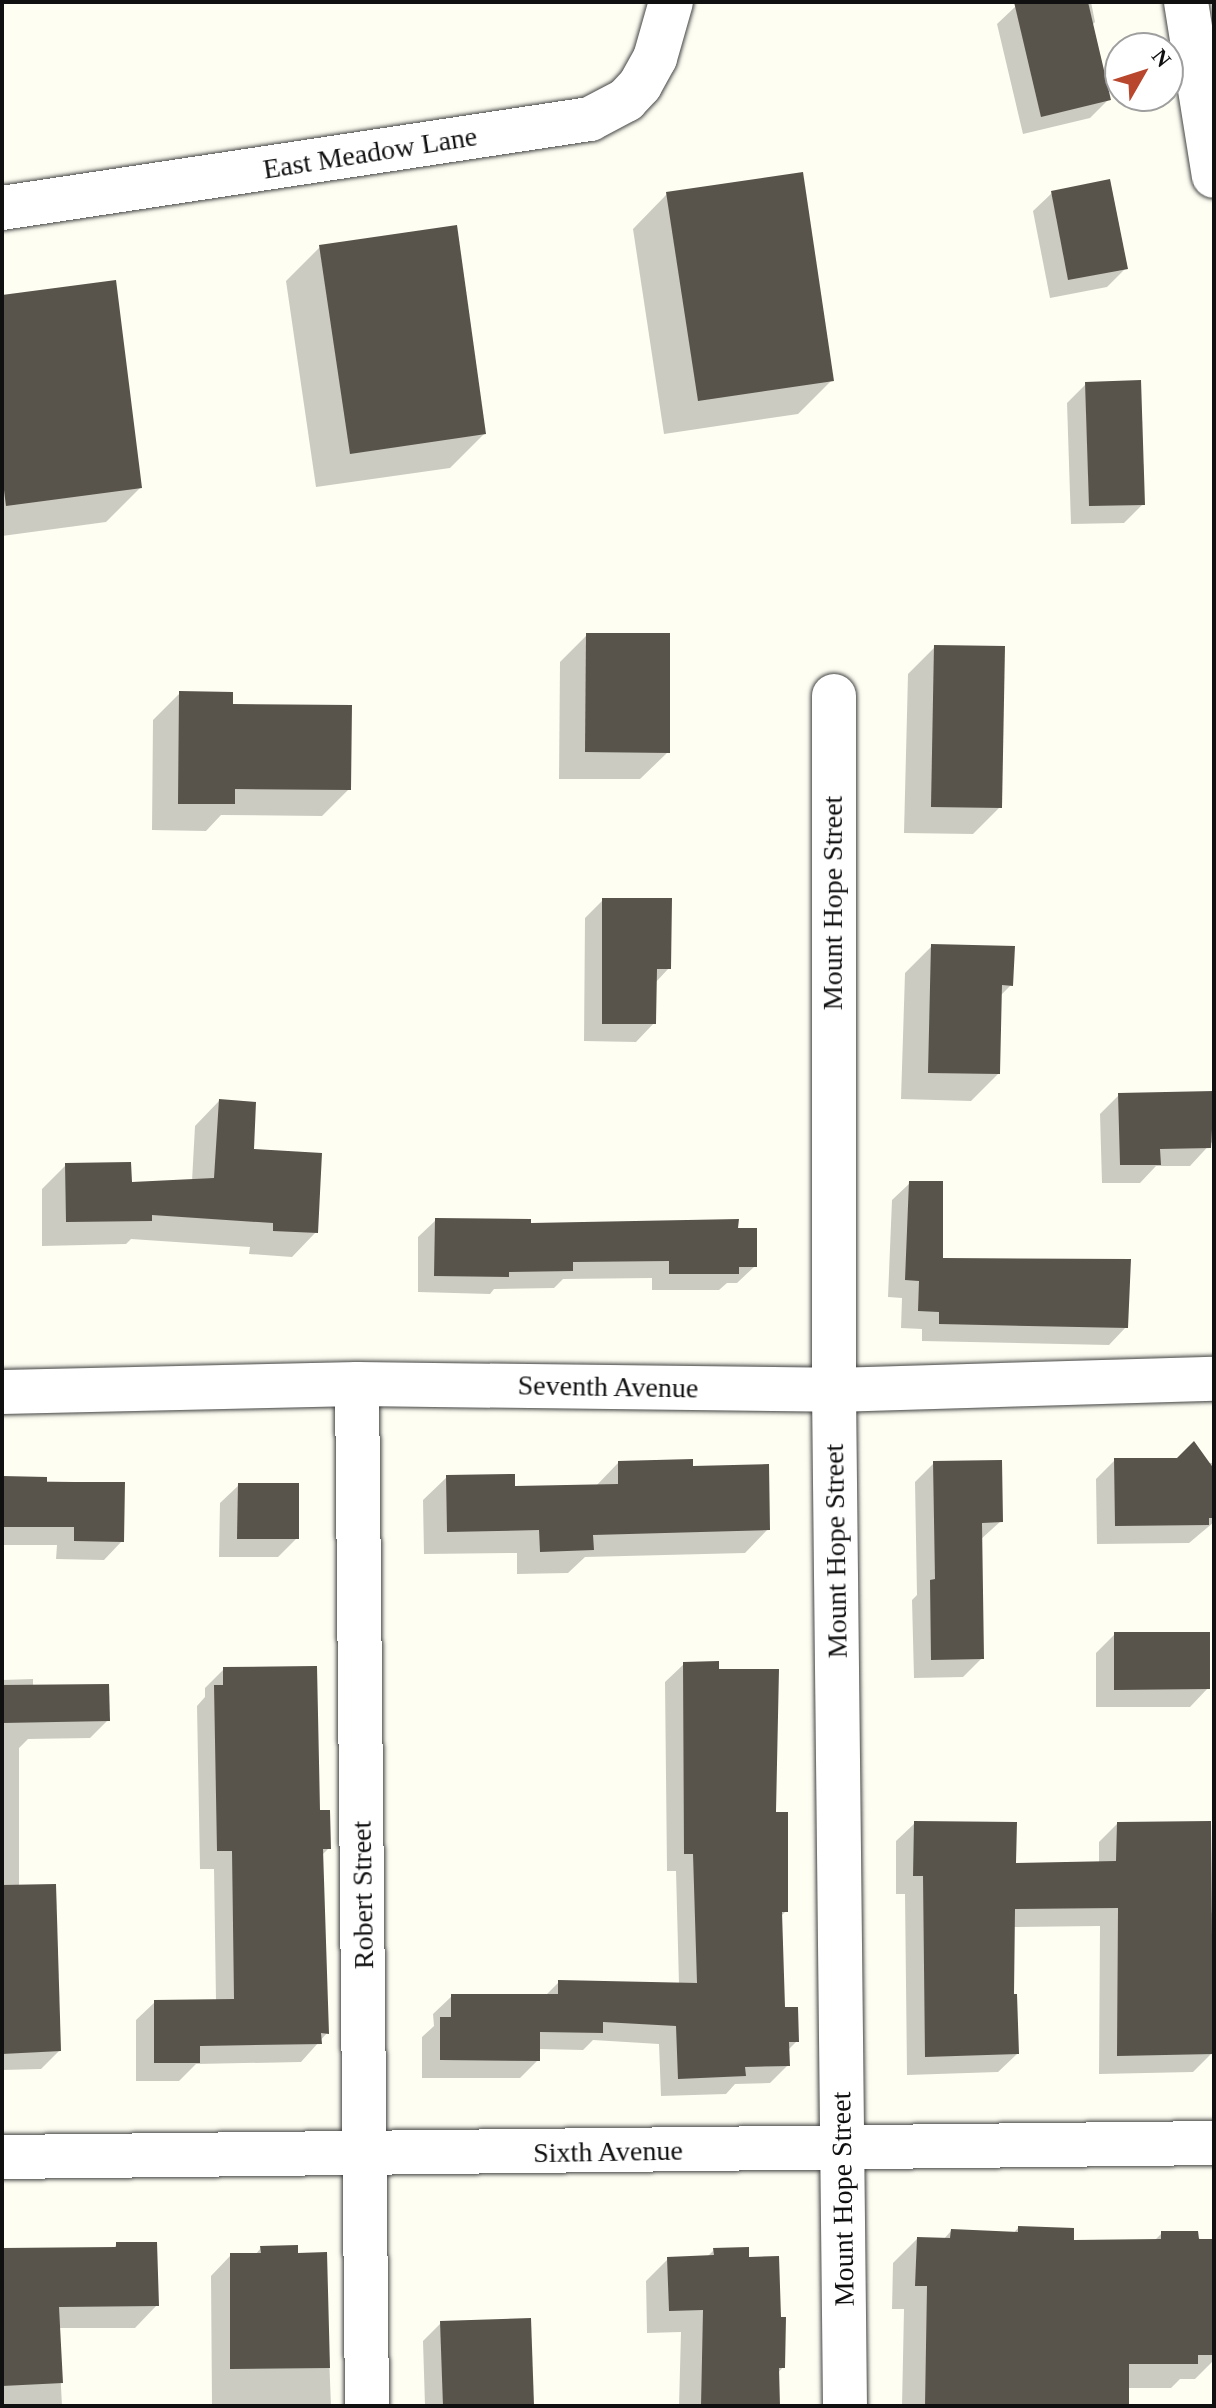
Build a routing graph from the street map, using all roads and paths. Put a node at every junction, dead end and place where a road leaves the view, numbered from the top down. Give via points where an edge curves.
1 (671, 2) edge
2 (1186, 2) edge
3 (1214, 176) edge
4 (2, 208) edge
5 (834, 696) dead end
6 (1214, 1379) edge
7 (357, 1384) junction
8 (834, 1390) junction
9 (2, 1392) edge
10 (1214, 2143) edge
11 (843, 2148) junction
12 (366, 2156) junction
13 (2, 2157) edge
14 (367, 2406) edge
15 (845, 2406) edge

1 - 4 street, East Meadow Lane via 655,58 640,85 626,100 590,119
2 - 3 street
5 - 8 street, Mount Hope Street
6 - 8 street, Seventh Avenue
7 - 8 street, Seventh Avenue
7 - 9 street, Seventh Avenue
7 - 12 street, Robert Street
8 - 11 street, Mount Hope Street
10 - 11 street, Sixth Avenue
11 - 12 street, Sixth Avenue
11 - 15 street, Mount Hope Street
12 - 13 street, Sixth Avenue
12 - 14 street, Robert Street

